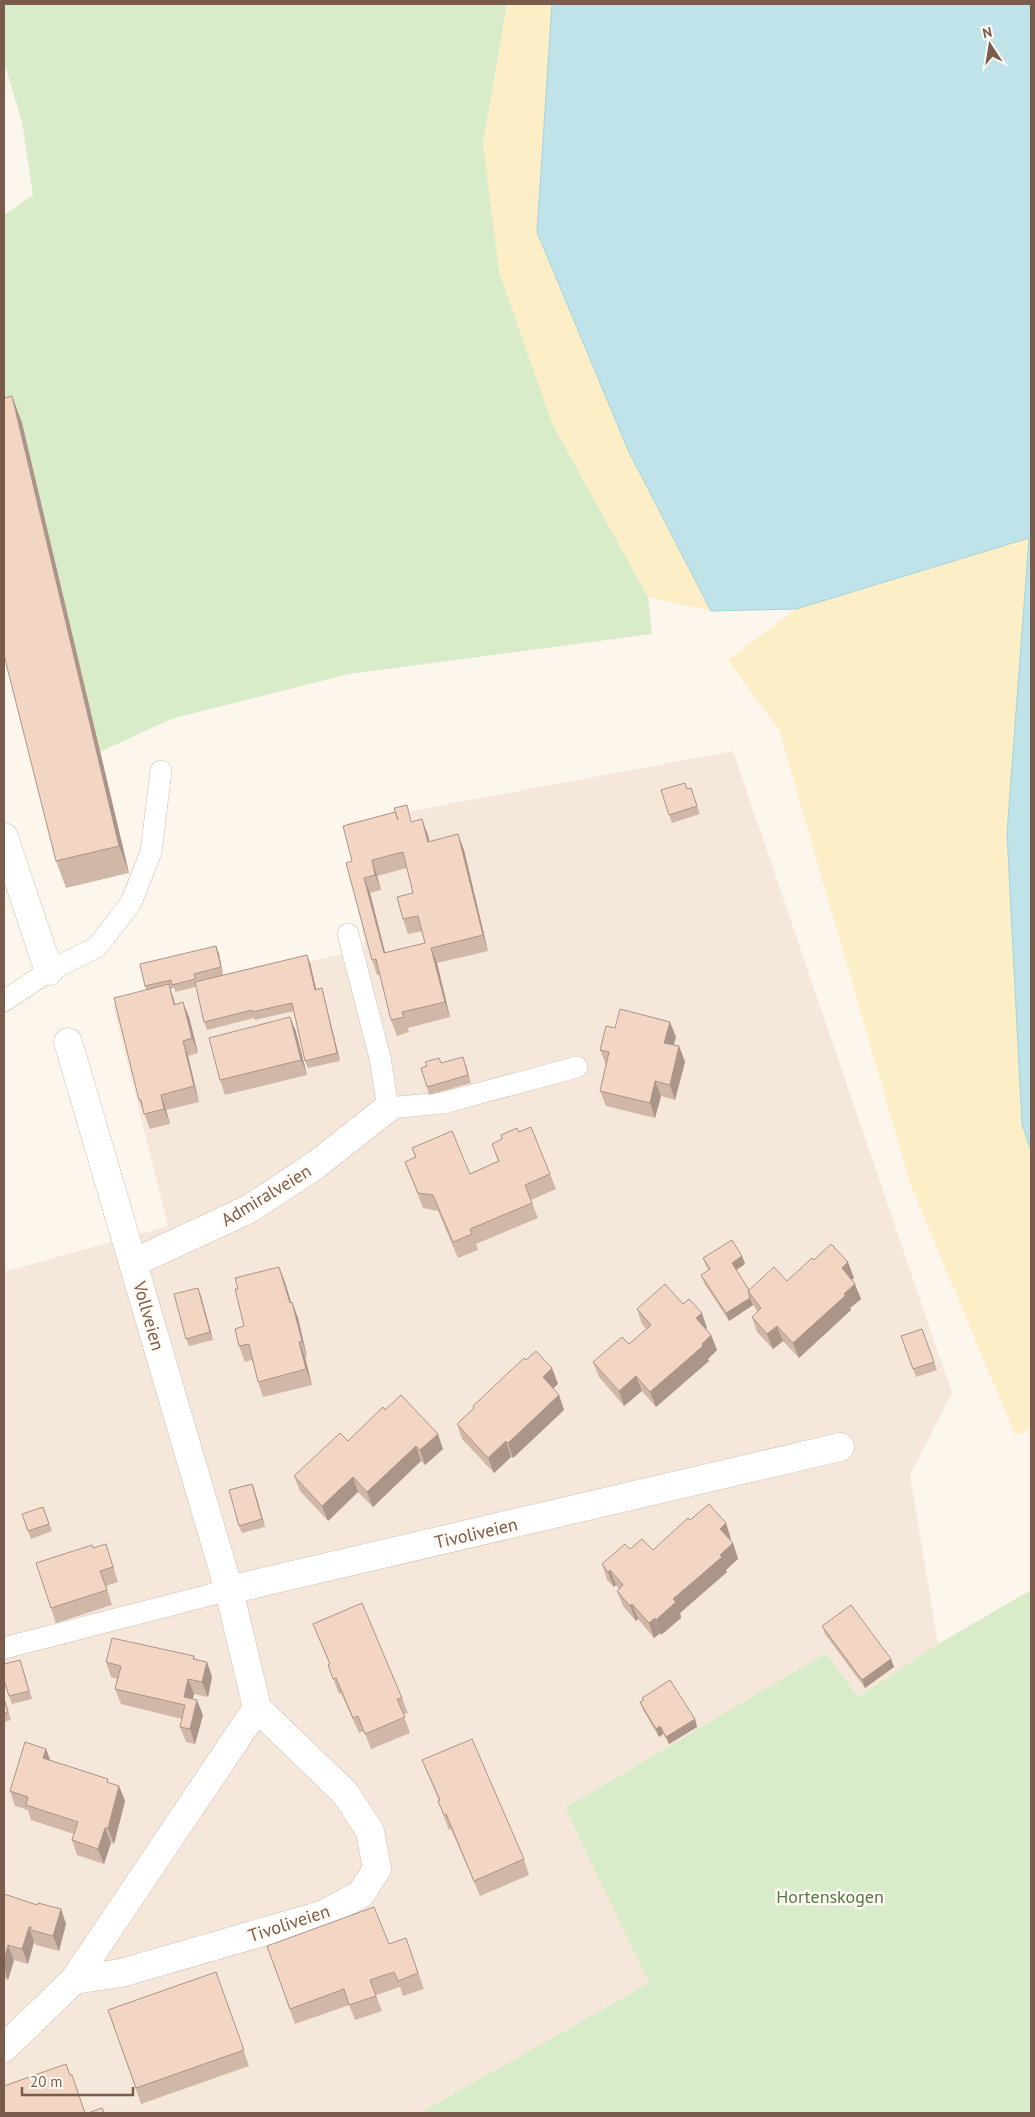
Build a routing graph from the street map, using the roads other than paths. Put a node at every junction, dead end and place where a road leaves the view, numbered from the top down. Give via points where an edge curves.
1 (161, 771) dead end
2 (4, 837) edge
3 (348, 934) dead end
4 (49, 971) junction
5 (4, 1001) edge
6 (68, 1042) dead end
7 (577, 1068) dead end
8 (388, 1108) junction
9 (134, 1263) junction
10 (840, 1447) dead end
11 (229, 1590) junction
12 (4, 1648) edge
13 (257, 1708) junction
14 (74, 1980) junction
15 (4, 2048) edge

1 - 4 lane via 151,852 131,903 97,946
2 - 4 street
3 - 8 lane via 380,1058
4 - 5 lane
6 - 9 street, Vollveien
7 - 8 lane via 443,1103
8 - 9 street, Admiralveien via 317,1164 249,1209
9 - 11 street, Vollveien
10 - 11 street, Tivoliveien
11 - 12 lane
11 - 13 street
13 - 14 street
13 - 14 street, Tivoliveien via 345,1793 370,1831 377,1868 361,1894 322,1916 121,1973
14 - 15 street

